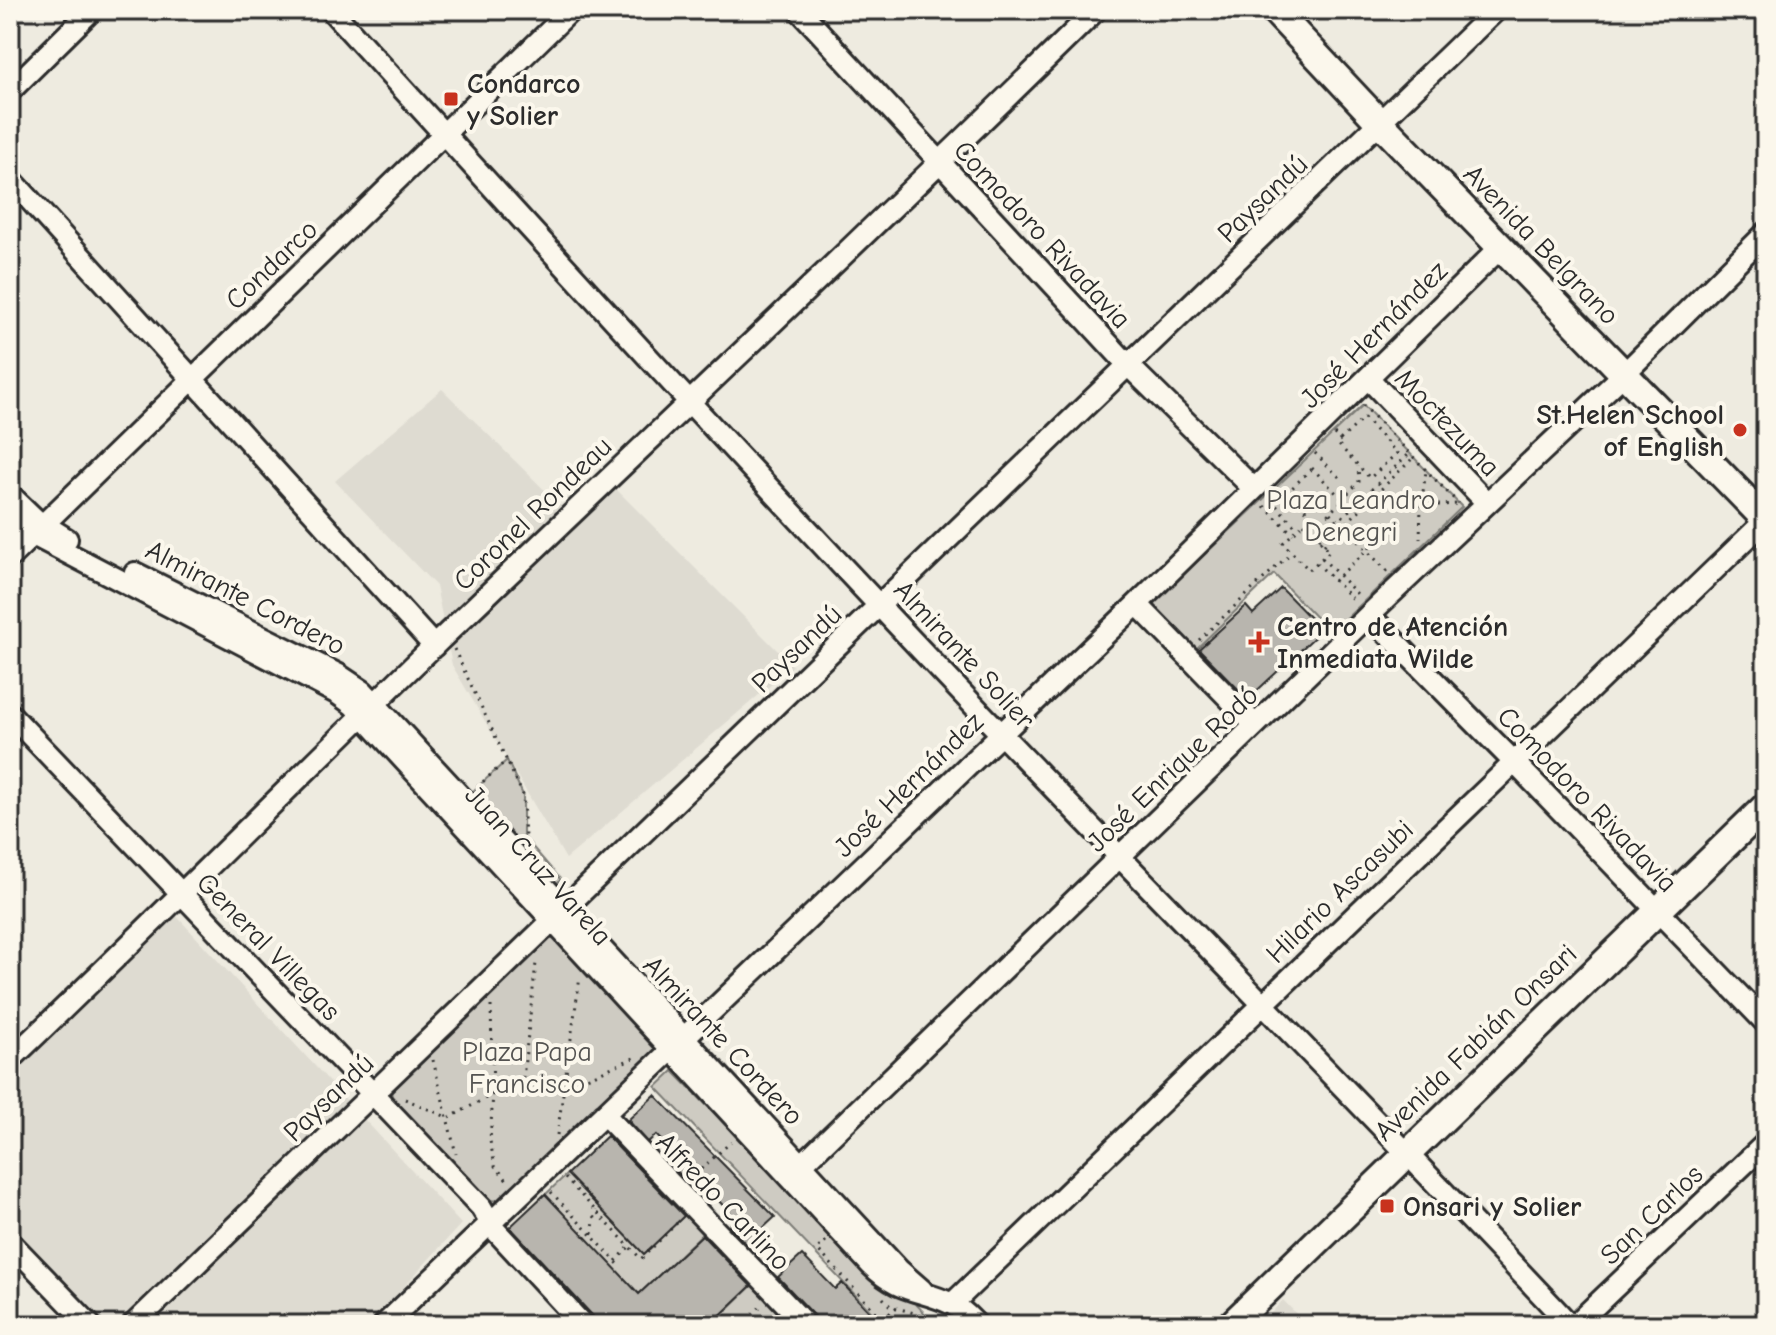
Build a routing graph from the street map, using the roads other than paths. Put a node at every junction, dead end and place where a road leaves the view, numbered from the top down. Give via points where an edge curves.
1 (92, 10) edge
2 (331, 10) edge
3 (571, 10) edge
4 (799, 10) edge
5 (1096, 10) edge
6 (1274, 10) edge
7 (1496, 10) edge
8 (10, 91) edge
9 (1380, 123) junction
10 (444, 134) junction
11 (939, 164) junction
12 (10, 178) edge
13 (1766, 233) edge
14 (1501, 247) junction
15 (1129, 366) junction
16 (1624, 374) junction
17 (194, 378) junction
18 (1369, 379) junction
19 (689, 402) junction
20 (1254, 488) junction
21 (10, 495) edge
22 (1473, 508) junction
23 (10, 517) edge
24 (1766, 520) edge
25 (38, 530) junction
26 (10, 557) edge
27 (1137, 604) junction
28 (880, 606) junction
29 (1371, 613) junction
30 (439, 641) junction
31 (370, 710) junction
32 (10, 714) edge
33 (1255, 725) junction
34 (1001, 734) junction
35 (1514, 762) junction
36 (1766, 806) edge
37 (1120, 858) junction
38 (182, 896) junction
39 (1657, 910) junction
40 (558, 915) junction
41 (1262, 1003) junction
42 (1766, 1023) edge
43 (674, 1043) junction
44 (10, 1060) edge
45 (372, 1093) junction
46 (604, 1114) junction
47 (1766, 1143) edge
48 (1409, 1152) junction
49 (796, 1170) junction
50 (490, 1222) junction
51 (10, 1242) edge
52 (952, 1304) junction
53 (972, 1323) edge
54 (90, 1325) edge
55 (133, 1325) edge
56 (384, 1325) edge
57 (583, 1325) edge
58 (806, 1325) edge
59 (1231, 1325) edge
60 (1573, 1325) edge

1 - 8 street
2 - 10 street, Almirante Solier
3 - 10 street, Condarco
4 - 11 street, Comodoro Rivadavia
5 - 11 street, Coronel Rondeau
6 - 9 street, Avenida Belgrano
7 - 9 street, Paysandú
9 - 14 street, Avenida Belgrano
9 - 15 street, Paysandú
10 - 17 street, Condarco
10 - 19 street, Almirante Solier
11 - 15 street, Comodoro Rivadavia
11 - 19 street, Coronel Rondeau
12 - 17 street
13 - 16 street, José Enrique Rodó
14 - 16 street, Avenida Belgrano
14 - 18 street, José Hernández
15 - 20 street, Comodoro Rivadavia
15 - 28 street, Paysandú
16 - 22 street, José Enrique Rodó
16 - 24 street, Avenida Belgrano
17 - 25 street, Condarco
17 - 30 street
18 - 20 street, José Hernández
18 - 22 street, Moctezuma
19 - 28 street, Almirante Solier
19 - 30 street, Coronel Rondeau
20 - 27 street, José Hernández
21 - 25 street, Almirante Cordero
22 - 29 street, José Enrique Rodó
23 - 25 street
24 - 35 street, Hilario Ascasubi
25 - 26 street, Condarco
25 - 31 street, Almirante Cordero via 73,542 351,681
27 - 33 street
27 - 34 street, José Hernández
28 - 34 street, Almirante Solier
28 - 40 street, Paysandú
29 - 33 street, José Enrique Rodó
29 - 35 street, Comodoro Rivadavia
30 - 31 street, Coronel Rondeau
31 - 38 street, Coronel Rondeau
31 - 40 street, Almirante Cordero
32 - 38 street, General Villegas
33 - 37 street, José Enrique Rodó
34 - 37 street, Almirante Solier
34 - 43 street, José Hernández
35 - 39 street, Comodoro Rivadavia
35 - 41 street, Hilario Ascasubi
36 - 39 street, Avenida Fabián Onsari
37 - 41 street, Almirante Solier
37 - 49 street, José Enrique Rodó
38 - 44 street, Coronel Rondeau
38 - 45 street, General Villegas
39 - 42 street, Comodoro Rivadavia
39 - 48 street, Avenida Fabián Onsari
40 - 43 street, Almirante Cordero
40 - 45 street, Paysandú
41 - 48 street, Almirante Solier
41 - 52 street, Hilario Ascasubi
43 - 46 street, José Hernández
43 - 49 street, Almirante Cordero
43 - 49 street via 745,1129
45 - 50 street, General Villegas
45 - 55 street, Paysandú
46 - 50 street, José Hernández
46 - 58 street, Alfredo Carlino
47 - 60 street, San Carlos
48 - 59 street, Avenida Fabián Onsari
48 - 60 street, Almirante Solier
49 - 52 street via 882,1276
50 - 56 street, José Hernández
50 - 57 street, General Villegas
51 - 54 street
52 - 53 street

